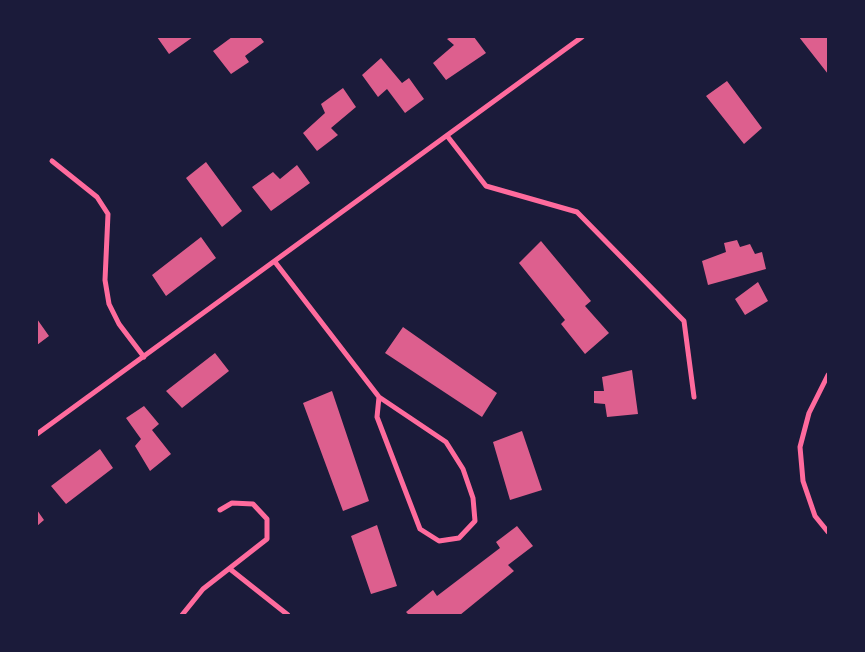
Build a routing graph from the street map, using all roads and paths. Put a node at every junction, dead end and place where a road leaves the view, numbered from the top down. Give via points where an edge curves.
1 (582, 37) edge
2 (448, 136) junction
3 (52, 161) dead end
4 (275, 262) junction
5 (144, 357) junction
6 (828, 375) edge
7 (379, 397) junction
8 (694, 397) dead end
9 (37, 435) edge
10 (220, 510) dead end
11 (828, 532) edge
12 (230, 569) junction
13 (182, 615) edge
14 (288, 615) edge

1 - 2 lane
2 - 4 lane
2 - 8 lane via 486,186 577,212 684,321
3 - 5 lane via 97,197 108,214 104,280 109,304
4 - 5 lane
4 - 7 lane
5 - 9 lane
6 - 11 lane via 809,413 800,447 803,481 815,516
7 - 7 lane via 377,417 420,529 439,541 459,538 475,521 463,470 440,436
10 - 12 lane via 232,503 253,504 269,527 267,539
12 - 13 lane via 203,589
12 - 14 lane

